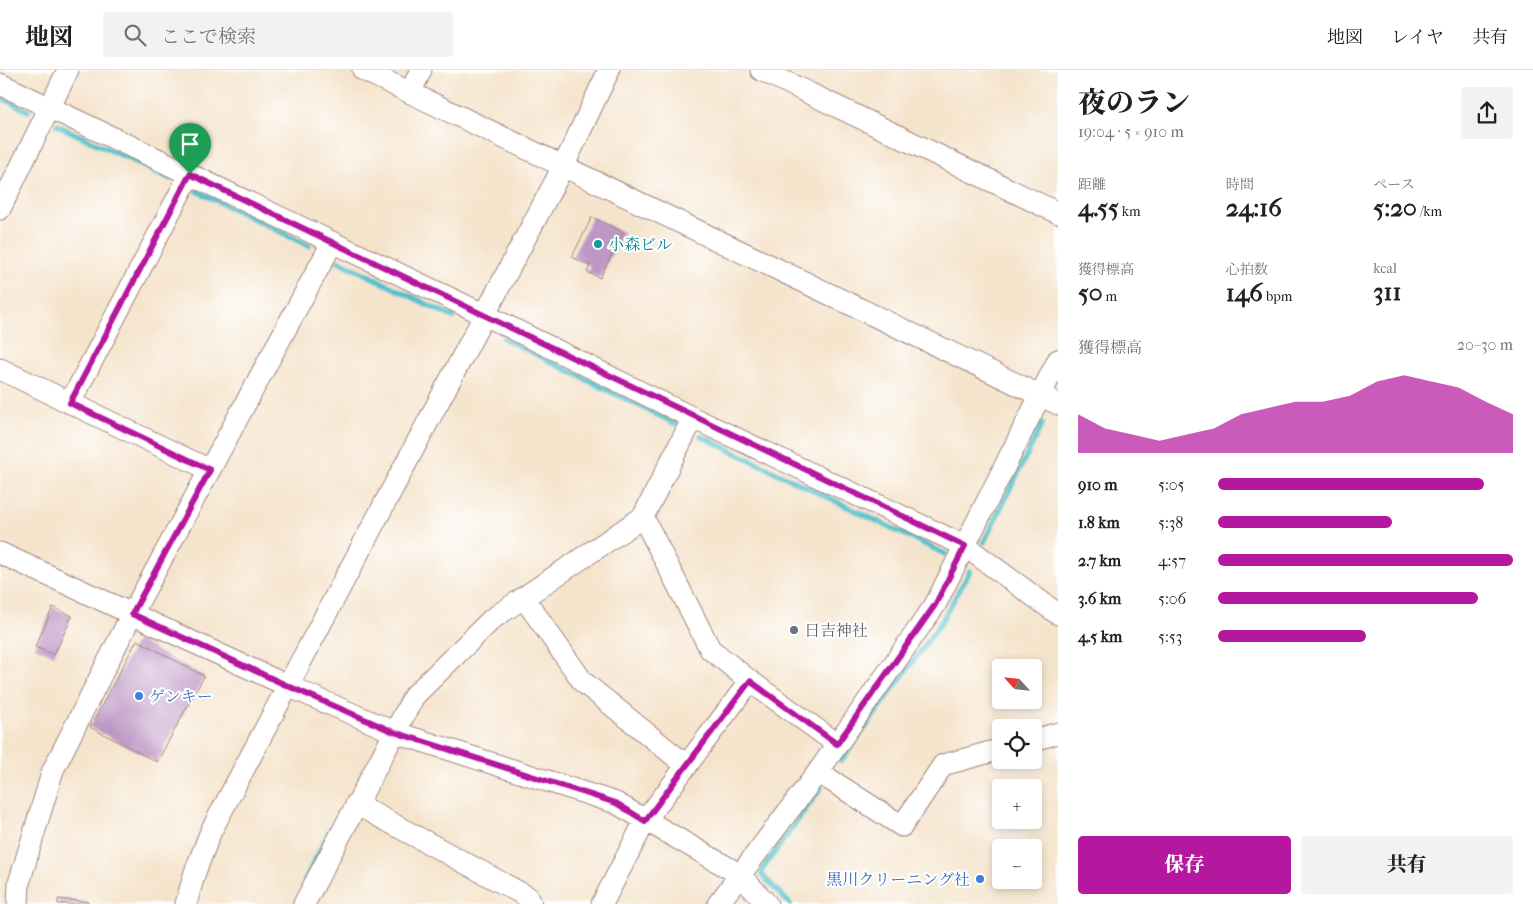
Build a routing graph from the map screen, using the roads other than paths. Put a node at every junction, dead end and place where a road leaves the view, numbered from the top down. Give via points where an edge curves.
1 (68, 70) edge
2 (363, 70) edge
3 (421, 70) edge
4 (609, 70) edge
5 (761, 70) edge
6 (0, 84) edge
7 (410, 93) junction
8 (50, 108) junction
9 (563, 167) junction
10 (190, 174) junction
11 (0, 209) edge
12 (1058, 213) edge
13 (332, 243) junction
14 (485, 315) junction
15 (1058, 360) edge
16 (0, 369) edge
17 (1049, 400) edge
18 (70, 403) junction
19 (693, 418) junction
20 (210, 470) junction
21 (643, 517) junction
22 (965, 546) junction
23 (0, 553) edge
24 (524, 598) junction
25 (132, 614) junction
26 (1058, 614) edge
27 (750, 681) junction
28 (288, 686) junction
29 (394, 732) junction
30 (1058, 733) edge
31 (1042, 738) edge
32 (837, 744) junction
33 (992, 751) edge
34 (687, 766) junction
35 (818, 772) junction
36 (356, 804) junction
37 (645, 821) junction
38 (739, 874) junction
39 (18, 904) edge
40 (186, 904) edge
41 (304, 904) edge
42 (531, 904) edge
43 (602, 904) edge
44 (718, 904) edge
45 (767, 904) edge

1 - 8 street
2 - 7 street
3 - 7 street
4 - 9 street
5 - 12 street
6 - 8 street
7 - 9 street
8 - 10 street
8 - 11 street
9 - 14 street
9 - 17 street
10 - 13 street
10 - 18 street
13 - 14 street
13 - 20 street
14 - 19 street
14 - 28 street
15 - 17 street
16 - 18 street
17 - 22 street
18 - 20 street
19 - 21 street
19 - 22 street
20 - 25 street
21 - 24 street
21 - 27 street via 710,648
22 - 26 street
22 - 32 street via 935,605
23 - 25 street
24 - 29 street via 492,619 414,696
24 - 34 street via 583,682
25 - 28 street
25 - 39 street via 53,770 19,883
27 - 32 street
27 - 34 street
28 - 29 street
28 - 40 street via 211,831
29 - 36 street
29 - 37 street via 616,803
30 - 31 street
32 - 35 street
33 - 35 street via 943,765 902,826
34 - 37 street
35 - 38 street
36 - 41 street
36 - 42 street via 528,897
37 - 38 street
37 - 43 street
38 - 44 street
38 - 45 street

